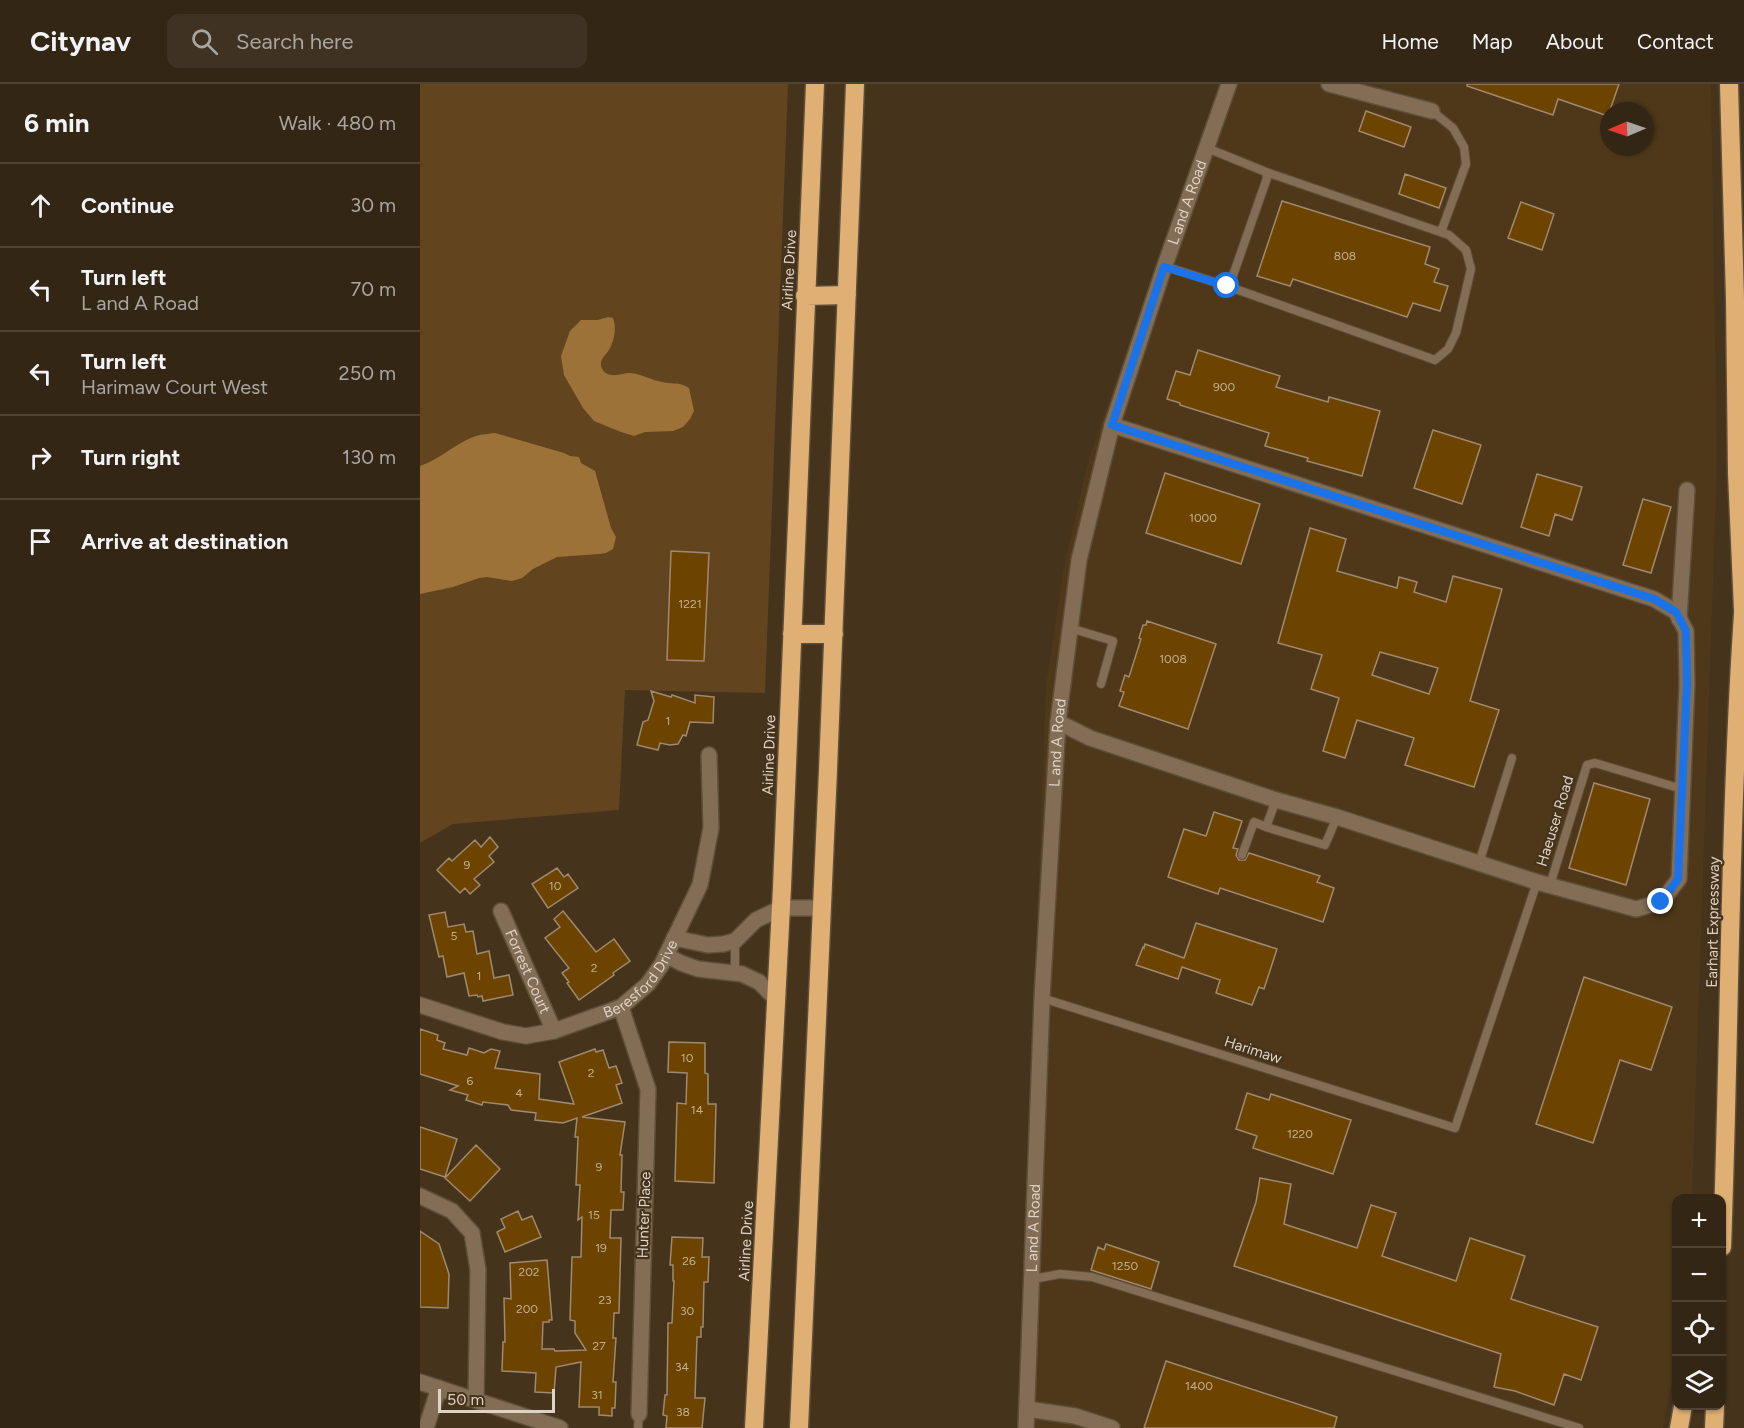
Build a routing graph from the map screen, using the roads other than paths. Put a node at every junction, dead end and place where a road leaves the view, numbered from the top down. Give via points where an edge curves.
1 (815, 84) edge
2 (855, 84) edge
3 (1229, 84) edge
4 (1329, 84) edge
5 (1729, 84) edge
6 (1432, 111) joint
7 (1207, 148) junction
8 (1266, 175) junction
9 (1441, 232) junction
10 (1164, 267) junction
11 (1229, 285) junction
12 (847, 295) junction
13 (805, 296) junction
14 (1112, 425) junction
15 (1687, 490) dead end
16 (1743, 607) edge
17 (1679, 619) junction
18 (1070, 628) junction
19 (792, 634) junction
20 (834, 634) junction
21 (1101, 684) dead end
22 (1058, 722) junction
23 (709, 755) dead end
24 (1512, 758) dead end
25 (1682, 789) junction
26 (1276, 800) junction
27 (1337, 817) junction
28 (1266, 827) junction
29 (1242, 855) dead end
30 (1479, 863) junction
31 (1544, 883) junction
32 (781, 908) junction
33 (822, 908) junction
34 (501, 911) dead end
35 (674, 939) junction
36 (735, 941) junction
37 (666, 955) junction
38 (735, 973) junction
39 (1042, 998) junction
40 (776, 999) junction
41 (420, 1005) edge
42 (621, 1007) junction
43 (554, 1031) junction
44 (1455, 1128) joint
45 (1726, 1135) junction
46 (1717, 1194) edge
47 (1724, 1194) edge
48 (420, 1196) edge
49 (1033, 1279) junction
50 (420, 1382) edge
51 (439, 1388) junction
52 (476, 1400) junction
53 (1027, 1409) junction
54 (1682, 1410) edge
55 (1715, 1410) edge
56 (638, 1421) edge
57 (426, 1428) edge
58 (560, 1428) edge
59 (754, 1428) edge
60 (799, 1428) edge
61 (1026, 1428) edge
62 (1112, 1428) edge
63 (1579, 1428) edge
64 (1679, 1428) edge
65 (1714, 1428) edge

1 - 13 highway, Airline Drive
2 - 12 highway
3 - 7 street, L and A Road
4 - 6 street
5 - 16 highway, Earhart Expressway
6 - 9 lane via 1453,128 1464,147 1466,164
7 - 8 lane
7 - 10 street, L and A Road
8 - 9 lane
8 - 11 lane
9 - 11 lane via 1466,250 1470,269 1456,333 1448,349 1435,360
10 - 11 lane
10 - 14 street, L and A Road
12 - 13 highway
12 - 20 highway
13 - 19 highway, Airline Drive
14 - 17 street via 1654,599 1676,612
14 - 18 street, L and A Road via 1079,560
15 - 17 street
16 - 45 highway, Earhart Expressway
17 - 25 street via 1686,631 1687,684
18 - 21 lane via 1113,641
18 - 22 street, L and A Road
19 - 20 highway
19 - 32 highway, Airline Drive
20 - 33 highway
22 - 26 street via 1090,738
22 - 39 street, L and A Road
23 - 35 street, Beresford Drive via 711,828 700,885
24 - 30 lane
25 - 31 lane, Haeuser Road via 1595,763 1587,765
25 - 31 street via 1678,879 1661,902 1636,909
26 - 27 street
26 - 28 lane
27 - 28 lane via 1325,845
27 - 30 street
28 - 29 lane via 1254,822
30 - 31 street
31 - 44 lane, Haeuser Road
32 - 33 street
32 - 36 street via 756,920
32 - 40 highway, Airline Drive
33 - 60 highway
34 - 43 street, Forrest Court
35 - 36 street via 708,945
35 - 37 street, Beresford Drive
36 - 38 lane
37 - 38 street via 698,969
37 - 42 street, Beresford Drive via 648,984
38 - 40 street via 759,982
39 - 44 lane, Harimaw
39 - 49 street, L and A Road
40 - 59 highway, Airline Drive
41 - 43 street, Beresford Drive via 503,1032 526,1036
42 - 43 street, Beresford Drive
42 - 56 street, Hunter Place via 648,1089
45 - 46 highway
45 - 47 highway, Earhart Expressway
48 - 52 street via 452,1211 472,1233 478,1270
49 - 53 street, L and A Road
49 - 63 lane via 1060,1274 1092,1277
50 - 51 street
51 - 52 street
51 - 57 street
52 - 58 street
53 - 61 street, L and A Road
53 - 62 street via 1075,1416
54 - 64 highway
55 - 65 highway

